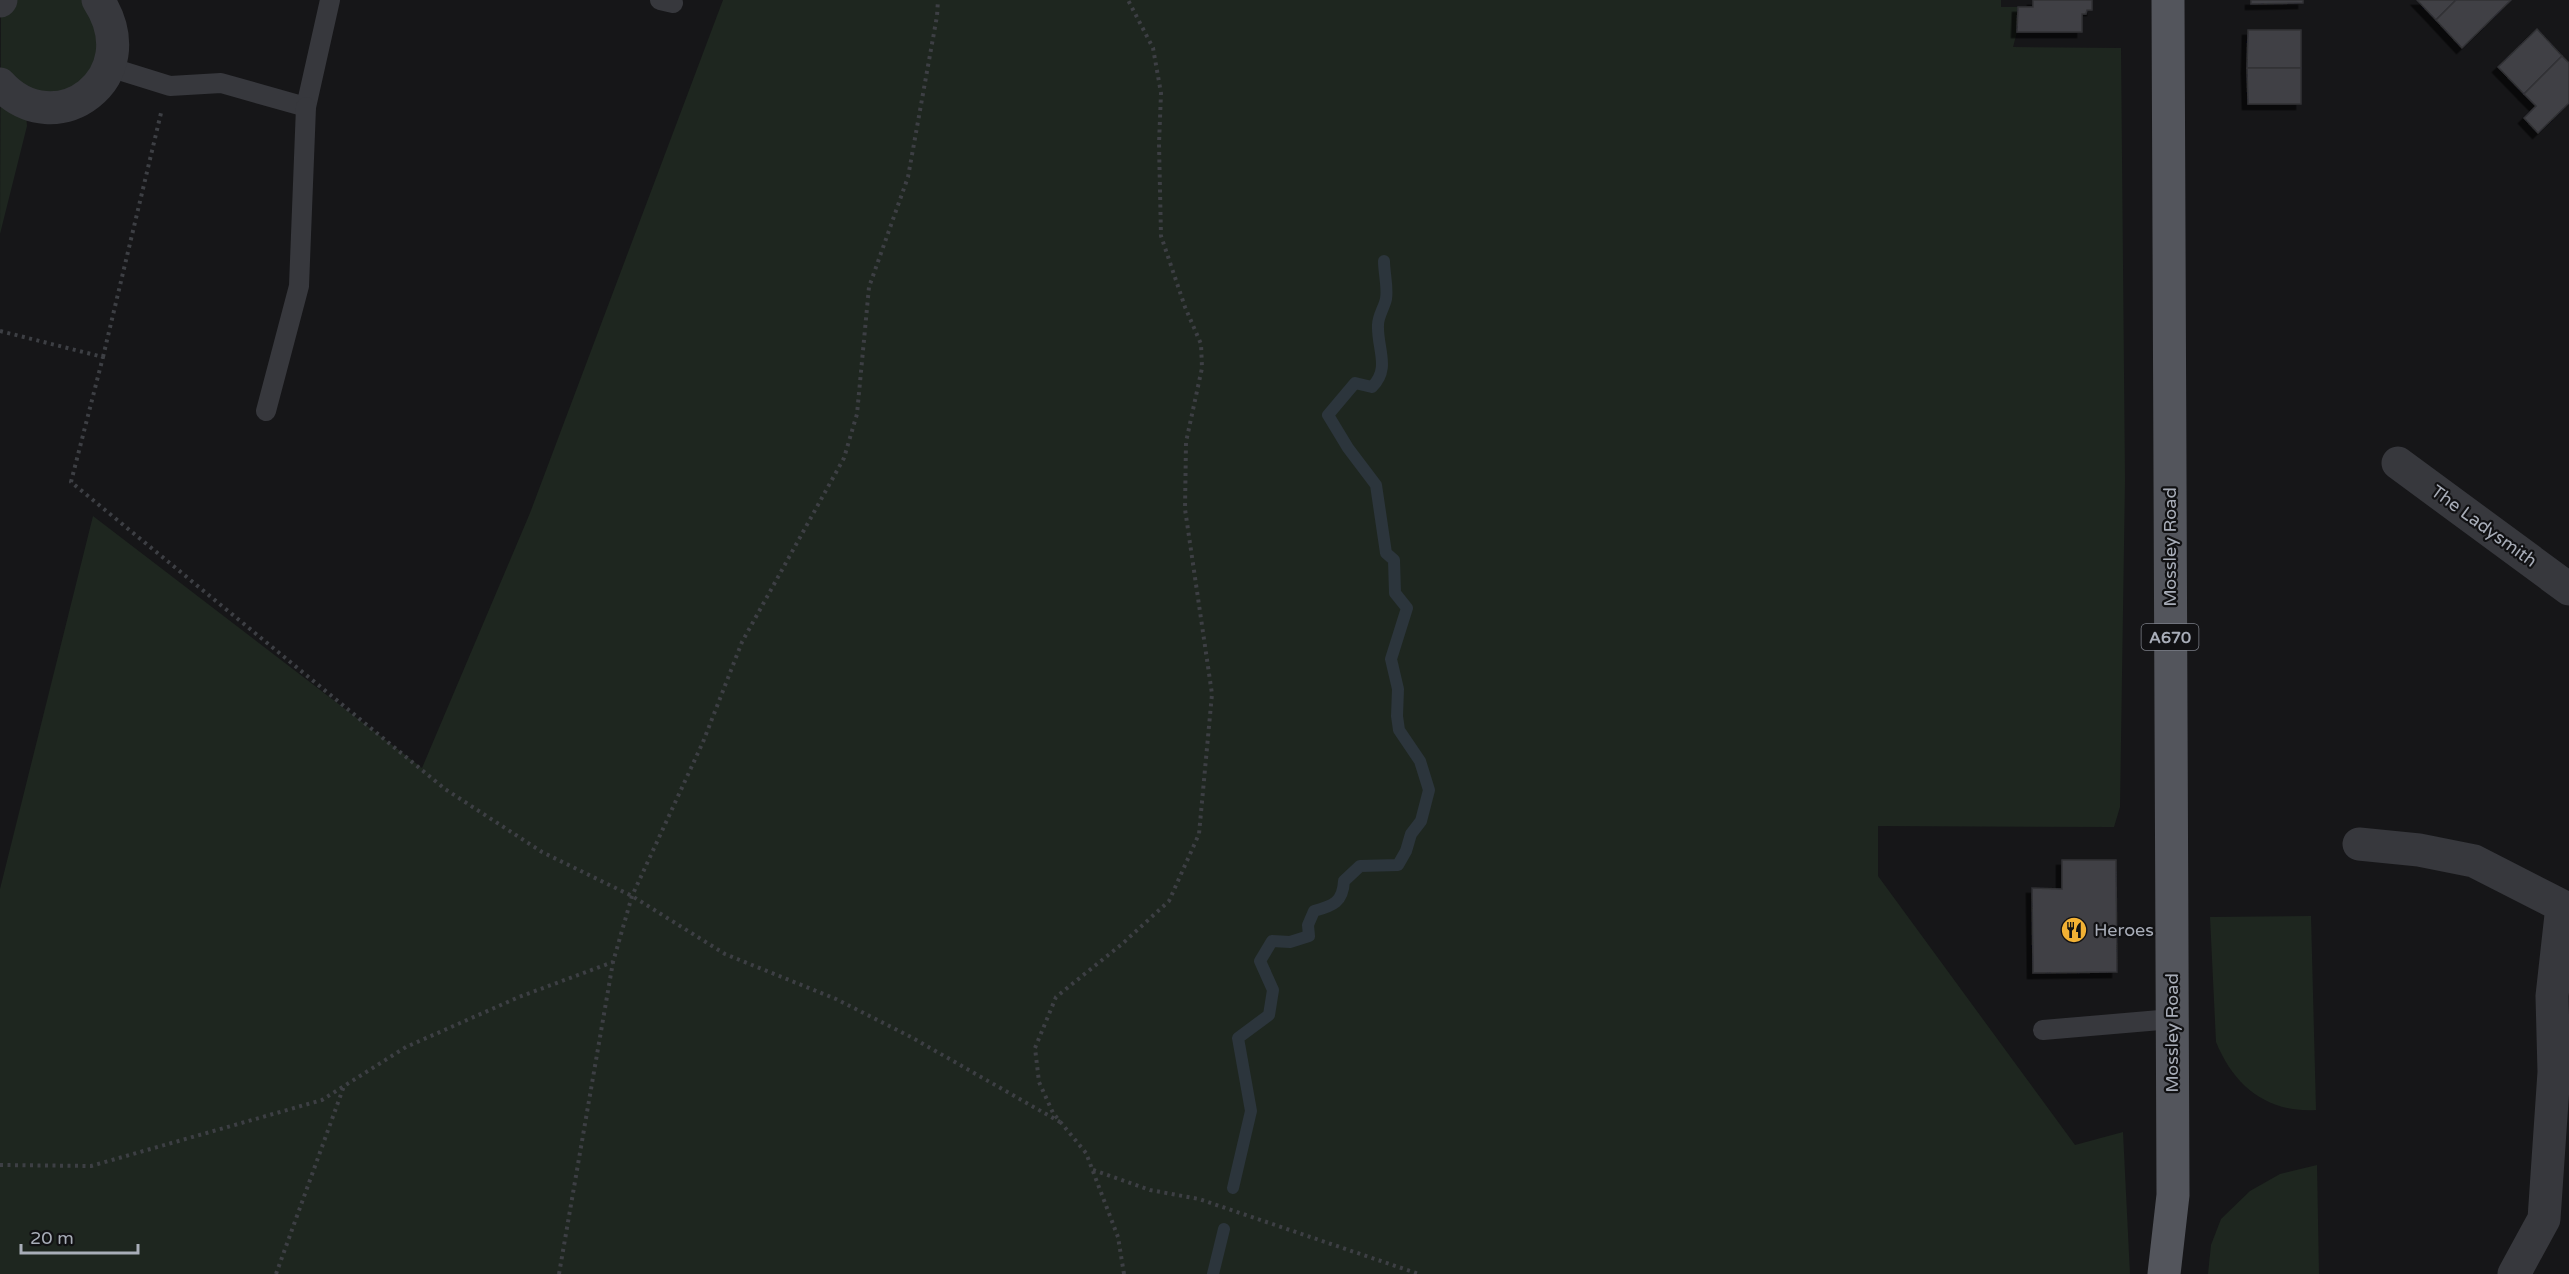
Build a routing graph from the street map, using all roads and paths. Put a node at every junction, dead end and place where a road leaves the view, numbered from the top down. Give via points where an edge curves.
1 (98, 0) edge
2 (330, 0) edge
3 (938, 0) edge
4 (1128, 0) edge
5 (2168, 0) edge
6 (109, 68) junction
7 (0, 84) edge
8 (170, 86) junction
9 (306, 107) junction
10 (0, 331) edge
11 (103, 357) junction
12 (266, 411) dead end
13 (2398, 463) dead end
14 (2569, 589) edge
15 (2359, 844) dead end
16 (632, 896) junction
17 (2566, 900) edge
18 (613, 962) junction
19 (2172, 1019) junction
20 (2043, 1030) dead end
21 (2562, 1071) edge
22 (344, 1086) junction
23 (1060, 1122) junction
24 (0, 1165) edge
25 (1092, 1170) junction
26 (276, 1274) edge
27 (559, 1274) edge
28 (1124, 1274) edge
29 (1419, 1274) edge
30 (2164, 1274) edge
31 (2514, 1274) edge

1 - 6 street via 113,33
2 - 9 lane
3 - 16 path via 908,177 869,287 857,414 844,458 742,642 703,742
4 - 23 path via 1153,48 1161,93 1161,236 1201,344 1202,368 1186,442 1185,508 1212,694 1199,834 1169,902 1056,997 1035,1048 1039,1082
5 - 19 main road, Mossley Road / A670
6 - 7 street via 99,85 84,98 65,106 25,103
6 - 8 lane
8 - 9 lane via 221,83
8 - 11 path
9 - 12 lane via 299,286
10 - 11 path
11 - 16 path via 71,482 445,789 542,852
13 - 14 street, The Ladysmith
15 - 17 street via 2474,861
16 - 18 path
16 - 23 path via 725,954 836,999
17 - 21 street via 2552,996
18 - 22 path via 519,997 406,1047
18 - 27 path
19 - 20 lane
19 - 30 main road, Mossley Road / A670 via 2172,1195
21 - 31 street via 2544,1219
22 - 24 path via 322,1100 91,1166
22 - 26 path
23 - 25 path via 1086,1153
25 - 28 path via 1118,1237
25 - 29 path via 1150,1190 1199,1198

